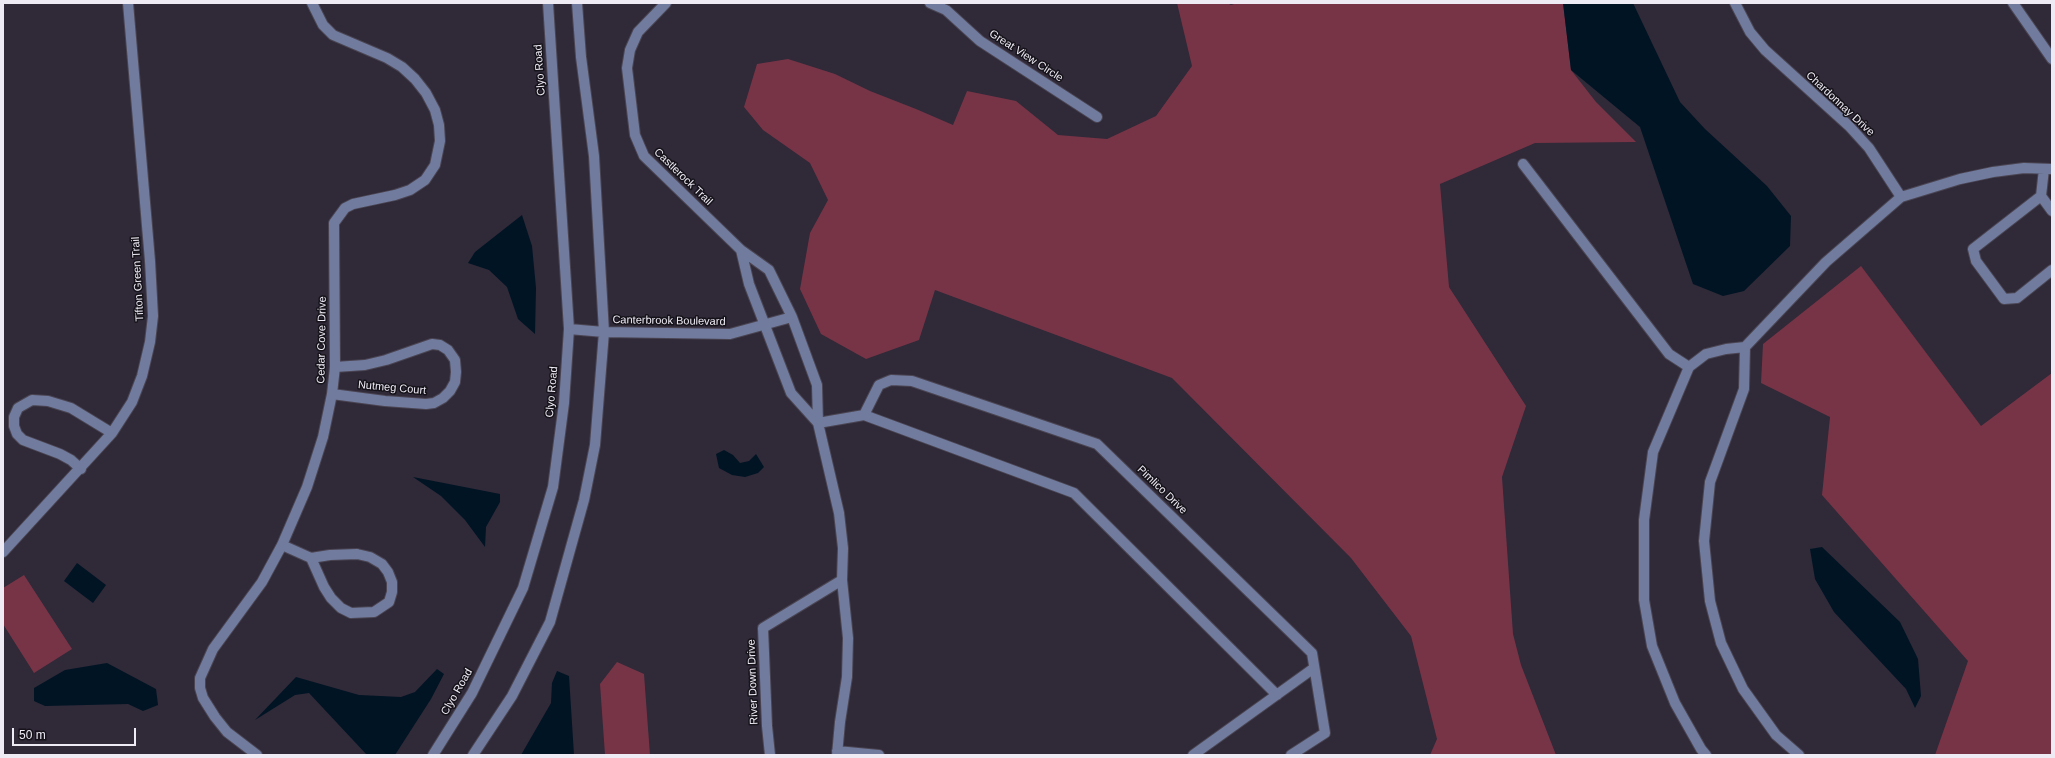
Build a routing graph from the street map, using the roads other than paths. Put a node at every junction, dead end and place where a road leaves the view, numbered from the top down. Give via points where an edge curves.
1 (128, 3) edge
2 (312, 3) edge
3 (548, 3) edge
4 (577, 3) edge
5 (666, 3) edge
6 (930, 3) edge
7 (1735, 3) edge
8 (2013, 3) edge
9 (947, 6) edge
10 (2052, 59) edge
11 (1097, 117) dead end
12 (1523, 164) dead end
13 (2048, 169) edge
14 (2041, 196) junction
15 (1901, 197) junction
16 (2052, 211) edge
17 (741, 250) junction
18 (2052, 270) edge
19 (792, 317) junction
20 (765, 324) junction
21 (568, 329) junction
22 (604, 332) junction
23 (1745, 347) junction
24 (335, 367) junction
25 (1690, 367) junction
26 (332, 394) junction
27 (864, 415) junction
28 (818, 423) junction
29 (112, 433) junction
30 (81, 469) junction
31 (282, 545) junction
32 (3, 552) edge
33 (311, 558) junction
34 (842, 580) junction
35 (1314, 668) junction
36 (1277, 695) junction
37 (244, 751) edge
38 (837, 753) edge
39 (257, 755) edge
40 (433, 755) edge
41 (473, 755) edge
42 (770, 755) edge
43 (879, 755) edge
44 (1193, 755) edge
45 (1291, 755) edge
46 (1706, 755) edge
47 (1799, 755) edge

1 - 29 street, Tifton Green Trail via 153,316 142,376 132,402
2 - 24 street, Cedar Cove Drive via 323,25 333,35 388,58 416,79 435,110 439,133 438,156 425,180 410,190 353,204 345,208 334,223
3 - 21 street, Clyo Road
4 - 22 street via 594,156
5 - 17 street, Castlerock Trail via 638,32 630,50 627,68 634,135 644,156
6 - 9 street, Great View Circle
7 - 15 street, Chardonnay Drive via 1750,32 1764,50 1849,126 1869,148
8 - 10 street
9 - 11 street, Great View Circle via 980,40
12 - 25 street via 1670,354
13 - 14 street
13 - 15 street via 2024,168 1993,172
14 - 16 street
14 - 18 street via 1973,249 1976,261 2004,299 2017,298
15 - 23 street via 1826,262
17 - 19 street, Castlerock Trail via 769,270
17 - 20 street via 749,284
19 - 20 street, Canterbrook Boulevard
19 - 28 street via 817,385
20 - 22 street, Canterbrook Boulevard via 730,334
20 - 28 street via 792,393
21 - 22 street, Canterbrook Boulevard
21 - 40 street, Clyo Road via 564,403 553,487 523,588 472,693
22 - 41 street via 595,446 584,500 550,622 512,696
23 - 25 street via 1706,354
23 - 47 street via 1744,389 1710,482 1704,541 1710,602 1721,643 1743,689 1776,735
24 - 26 street, Cedar Cove Drive
24 - 26 street, Nutmeg Court via 366,365 432,344 448,350 455,360 456,372 455,382 450,391 434,403 385,401
25 - 46 street via 1654,452 1644,520 1644,600 1652,646 1669,689
26 - 31 street, Cedar Cove Drive via 323,437 307,487
27 - 28 street
27 - 35 street, Pimlico Drive via 879,385 891,380 912,381 1098,444 1312,653
27 - 36 street via 1074,494
28 - 34 street via 839,513 843,548
29 - 30 street, Tifton Green Trail
29 - 30 street via 64,405 32,400 18,408 14,426 23,440 60,454
30 - 32 street, Tifton Green Trail
31 - 33 street
31 - 37 street, Cedar Cove Drive via 262,582 214,648 200,678 200,688 215,717
33 - 33 street via 357,554 370,557 382,564 388,572 392,582 389,602 374,612 362,614 351,613 342,608 324,587
34 - 38 street via 848,638 848,677
34 - 42 street, River Down Drive via 764,628
35 - 36 street
35 - 45 street, Pimlico Drive via 1325,733
36 - 44 street
37 - 39 street
38 - 43 street

